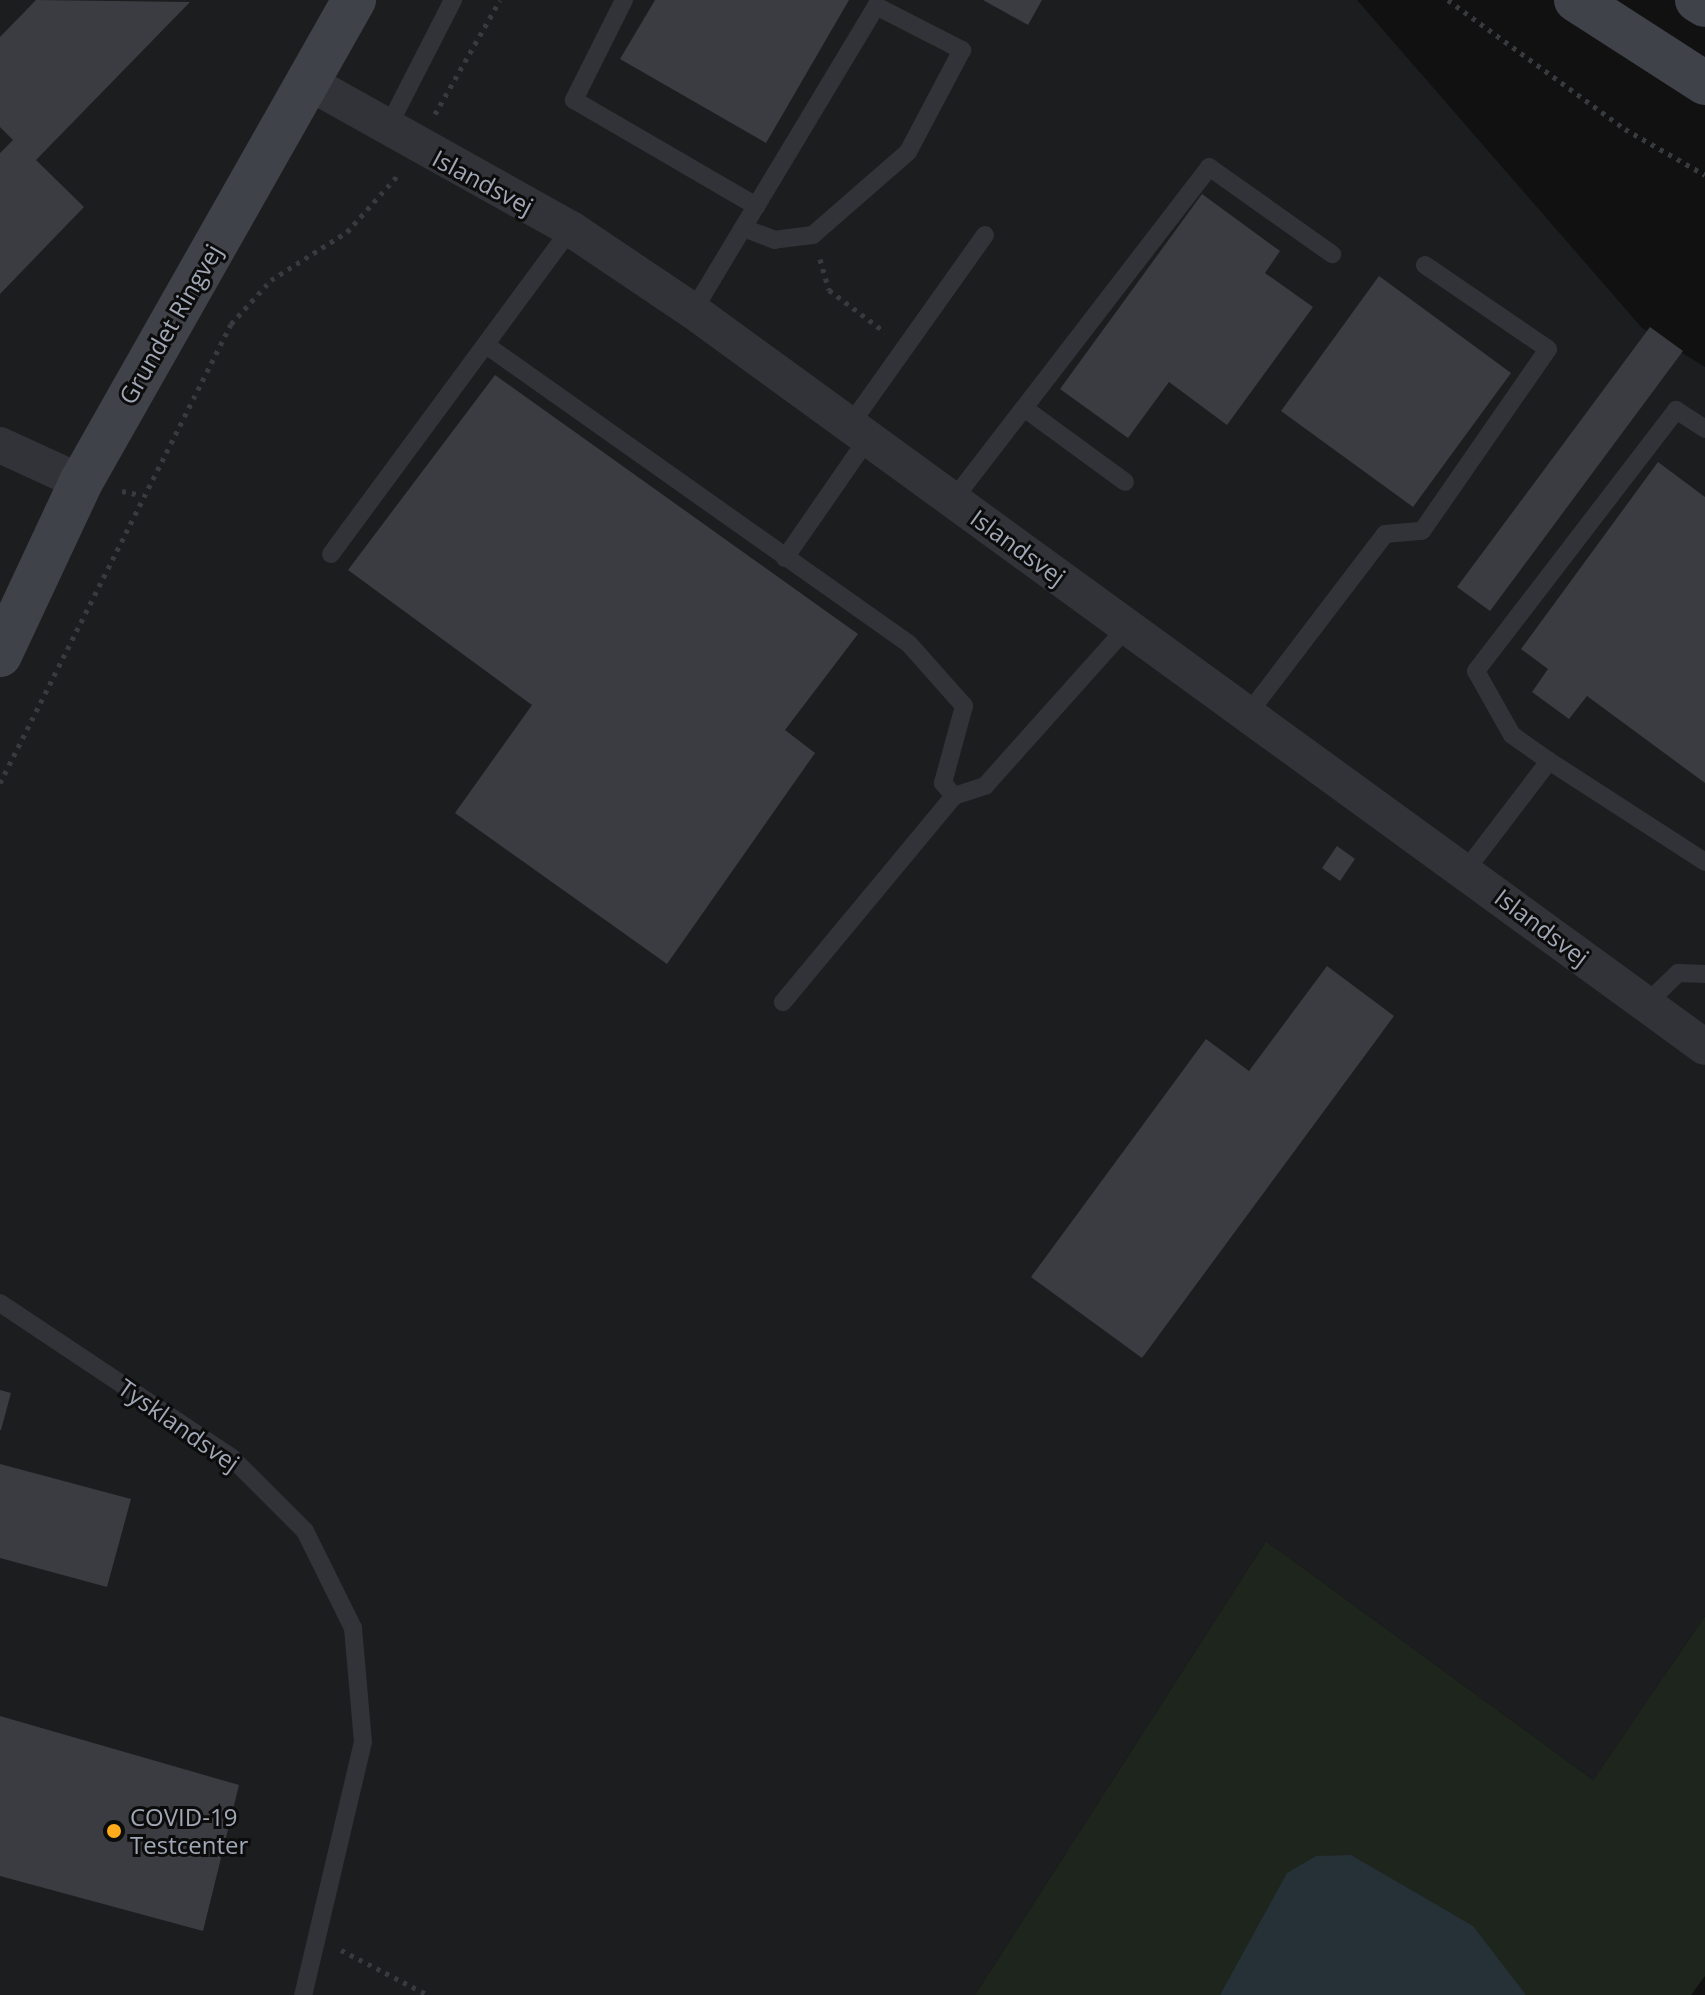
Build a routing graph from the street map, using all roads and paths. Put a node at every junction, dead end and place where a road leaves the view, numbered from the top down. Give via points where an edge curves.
1 (354, 0) edge
2 (453, 0) edge
3 (500, 0) edge
4 (624, 0) edge
5 (1448, 0) edge
6 (1576, 0) edge
7 (1697, 0) edge
8 (1705, 5) edge
9 (308, 82) junction
10 (1705, 83) edge
11 (402, 138) junction
12 (1705, 175) edge
13 (756, 206) junction
14 (743, 228) junction
15 (571, 229) junction
16 (813, 235) junction
17 (985, 235) dead end
18 (1332, 254) dead end
19 (1425, 265) dead end
20 (693, 311) junction
21 (486, 345) junction
22 (905, 347) junction
23 (1024, 408) junction
24 (1705, 429) edge
25 (859, 432) junction
26 (0, 445) edge
27 (81, 482) junction
28 (1125, 482) dead end
29 (953, 500) junction
30 (331, 554) dead end
31 (785, 558) junction
32 (1127, 627) junction
33 (0, 655) edge
34 (1248, 714) junction
35 (1549, 761) junction
36 (0, 783) edge
37 (954, 796) junction
38 (1705, 862) edge
39 (1466, 870) junction
40 (1705, 974) edge
41 (783, 1002) dead end
42 (1646, 1004) junction
43 (1705, 1047) edge
44 (0, 1303) edge
45 (315, 1945) junction
46 (303, 1995) edge
47 (428, 1995) edge

1 - 9 street, Grundet Ringvej
2 - 11 lane
3 - 11 path
4 - 13 lane via 574,100
5 - 12 path via 1625,129
6 - 10 street
7 - 8 street
9 - 11 street, Islandsvej
9 - 27 street, Grundet Ringvej
11 - 15 street, Islandsvej
11 - 36 path via 386,194 347,232 271,280 231,324
13 - 14 lane
13 - 16 lane via 876,6 962,50 908,152
14 - 16 lane via 775,240
14 - 20 lane
15 - 20 street, Islandsvej
15 - 21 lane
16 - 22 path via 829,290
17 - 22 lane
18 - 23 lane via 1209,167
19 - 34 lane via 1548,349 1422,531 1385,534
20 - 25 street, Islandsvej
21 - 30 lane
21 - 31 lane
22 - 25 lane
23 - 28 lane
23 - 29 lane
24 - 35 lane via 1676,410 1476,671 1512,735
25 - 29 street, Islandsvej
25 - 31 lane
26 - 27 street
27 - 33 street, Grundet Ringvej
29 - 32 street, Islandsvej
31 - 37 lane via 909,644 964,706 943,783
32 - 34 street, Islandsvej
32 - 37 lane via 985,786
34 - 39 street, Islandsvej
35 - 38 lane
35 - 39 lane
37 - 41 lane
39 - 42 street, Islandsvej
40 - 42 lane via 1678,973
42 - 43 street, Islandsvej
44 - 45 lane, Tysklandsvej via 232,1458 305,1531 353,1628 363,1742
45 - 46 lane, Tysklandsvej
45 - 47 path via 345,1951

